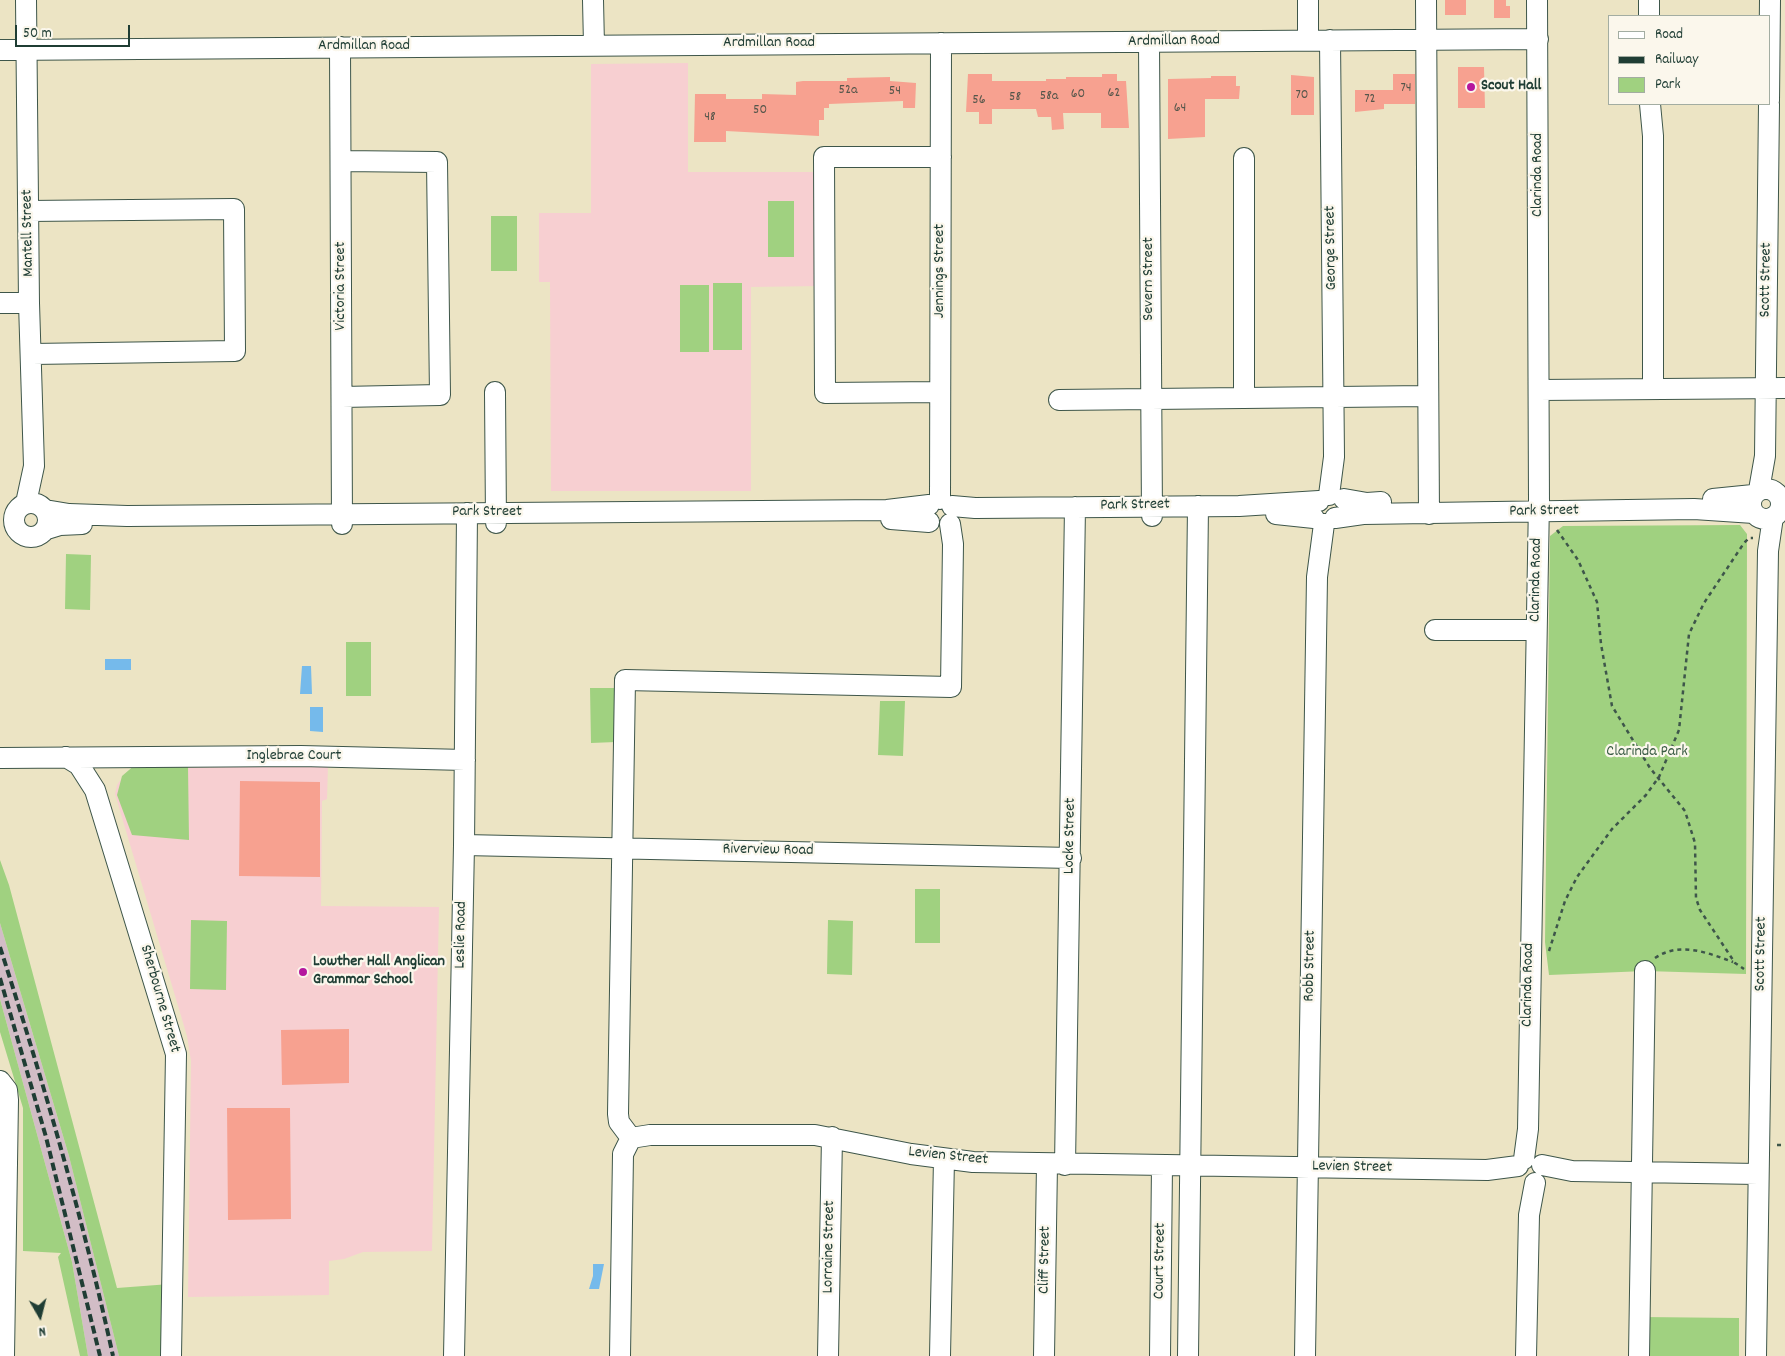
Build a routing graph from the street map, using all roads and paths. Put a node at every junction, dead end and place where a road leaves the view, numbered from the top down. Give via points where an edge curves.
1 (26, 0) edge
2 (593, 0) edge
3 (1308, 0) edge
4 (1426, 0) edge
5 (1537, 0) edge
6 (1649, 0) edge
7 (1770, 0) edge
8 (1649, 15) edge
9 (1770, 15) edge
10 (1538, 39) junction
11 (1308, 40) junction
12 (1330, 40) junction
13 (1426, 40) junction
14 (1149, 42) junction
15 (941, 43) junction
16 (594, 45) junction
17 (340, 47) junction
18 (0, 50) edge
19 (27, 50) junction
20 (1650, 105) edge
21 (1769, 105) edge
22 (941, 157) junction
23 (1244, 158) dead end
24 (341, 161) junction
25 (28, 212) junction
26 (0, 303) edge
27 (29, 303) junction
28 (32, 354) junction
29 (1775, 388) edge
30 (1653, 389) junction
31 (1540, 390) junction
32 (495, 392) dead end
33 (940, 392) junction
34 (1427, 396) junction
35 (1244, 397) junction
36 (342, 398) junction
37 (1334, 398) junction
38 (1150, 399) junction
39 (1059, 400) dead end
40 (1769, 506) edge
41 (1428, 507) junction
42 (1538, 507) junction
43 (1327, 508) junction
44 (1152, 511) junction
45 (1198, 511) junction
46 (30, 512) edge
47 (1075, 512) junction
48 (942, 513) junction
49 (467, 518) junction
50 (496, 518) junction
51 (342, 519) junction
52 (1553, 525) dead end
53 (9, 530) edge
54 (1435, 630) dead end
55 (1536, 630) junction
56 (66, 757) junction
57 (0, 758) edge
58 (123, 758) junction
59 (465, 760) junction
60 (1659, 777) junction
61 (95, 790) junction
62 (464, 845) junction
63 (622, 848) junction
64 (1071, 858) junction
65 (1548, 954) dead end
66 (1735, 963) junction
67 (1746, 970) dead end
68 (1645, 971) joint
69 (2, 1082) edge
70 (631, 1138) junction
71 (832, 1138) junction
72 (1775, 1145) dead end
73 (1785, 1146) edge
74 (944, 1159) junction
75 (1056, 1164) junction
76 (1162, 1165) junction
77 (1189, 1166) junction
78 (1308, 1167) junction
79 (1529, 1171) junction
80 (1642, 1172) junction
81 (1758, 1174) junction
82 (4, 1356) edge
83 (170, 1356) edge
84 (454, 1356) edge
85 (620, 1356) edge
86 (828, 1356) edge
87 (940, 1356) edge
88 (1044, 1356) edge
89 (1160, 1356) edge
90 (1188, 1356) edge
91 (1305, 1356) edge
92 (1526, 1356) edge
93 (1639, 1356) edge
94 (1756, 1356) edge

1 - 19 street, Mantell Street
2 - 16 street
3 - 11 street
4 - 13 street
5 - 10 street, Clarinda Road
6 - 8 street
7 - 9 street, Scott Street
10 - 13 street, Ardmillan Road
10 - 31 street, Clarinda Road
11 - 12 street, Ardmillan Road
11 - 14 street, Ardmillan Road
12 - 13 street, Ardmillan Road
12 - 37 street, George Street
13 - 34 street
14 - 15 street, Ardmillan Road
14 - 38 street, Severn Street
15 - 16 street, Ardmillan Road
15 - 22 street, Jennings Street
16 - 17 street, Ardmillan Road
17 - 19 street, Ardmillan Road
17 - 24 street, Victoria Street
18 - 19 street, Ardmillan Road
19 - 25 street, Mantell Street
20 - 30 street via 1654,136
21 - 29 street, Scott Street
22 - 33 street, Jennings Street
22 - 33 street via 824,157 825,393
23 - 35 street
24 - 36 street, Victoria Street
24 - 36 street via 437,162 440,395
25 - 27 street, Mantell Street
25 - 28 street via 234,209 235,351
26 - 27 street
27 - 28 street, Mantell Street
28 - 46 street, Mantell Street via 34,466
29 - 30 street
29 - 40 street, Scott Street via 1765,456
30 - 31 street
31 - 42 street, Clarinda Road
32 - 50 street
33 - 48 street, Jennings Street
34 - 37 street
34 - 41 street
35 - 37 street
35 - 38 street
36 - 51 street, Victoria Street
37 - 43 street, George Street via 1334,457
38 - 39 street
38 - 44 street, Severn Street
40 - 42 street, Park Street via 1694,509
40 - 60 path via 1755,538 1744,543 1693,622 1687,645 1679,730
40 - 81 street, Scott Street
41 - 42 street, Park Street
41 - 43 street, Park Street via 1367,503
42 - 55 street, Clarinda Road
43 - 45 street, Park Street via 1281,514
43 - 78 street, Robb Street via 1317,577
44 - 45 street, Park Street
44 - 47 street, Park Street
45 - 77 street, Court Street
46 - 51 street, Park Street via 60,525
46 - 53 street, Mantell Street via 14,521
46 - 53 street, Park Street via 43,533 33,537
47 - 48 street, Park Street
47 - 64 street, Locke Street
48 - 50 street, Park Street via 884,519
48 - 63 street, Jennings Street via 953,544 951,687 625,680
49 - 50 street, Park Street
49 - 51 street, Park Street
49 - 59 street, Leslie Road
52 - 60 path via 1578,560 1598,602 1601,644 1612,706 1650,768
54 - 55 street
55 - 79 street, Clarinda Road
56 - 57 street
56 - 58 street, Inglebrae Court
56 - 61 street, Sherbourne Street via 79,766
58 - 59 street, Inglebrae Court via 301,756
58 - 61 street via 101,774
59 - 62 street, Leslie Road
60 - 65 path via 1612,829 1577,877 1565,901
60 - 66 path via 1685,810 1692,827 1696,898 1700,910
61 - 83 street, Sherbourne Street via 176,1054
62 - 63 street, Riverview Road
62 - 84 street, Leslie Road
63 - 64 street, Riverview Road
63 - 70 street via 618,1114 619,1122
64 - 75 street, Locke Street
66 - 67 path
66 - 68 path via 1707,953 1679,949 1665,951
68 - 80 street
69 - 82 street via 8,1100
70 - 71 street, Levien Street via 650,1135 794,1134
70 - 85 street via 623,1154
71 - 74 street, Levien Street
71 - 86 street, Lorraine Street
72 - 73 path
74 - 75 street, Levien Street
74 - 87 street
75 - 76 street, Levien Street
75 - 88 street, Cliff Street
76 - 77 street, Levien Street
76 - 89 street, Court Street
77 - 78 street, Levien Street
77 - 90 street, Court Street
78 - 79 street, Levien Street
78 - 91 street, Robb Street
79 - 80 street, Levien Street
79 - 92 street, Clarinda Road
80 - 81 street, Levien Street
80 - 93 street
81 - 94 street, Scott Street

